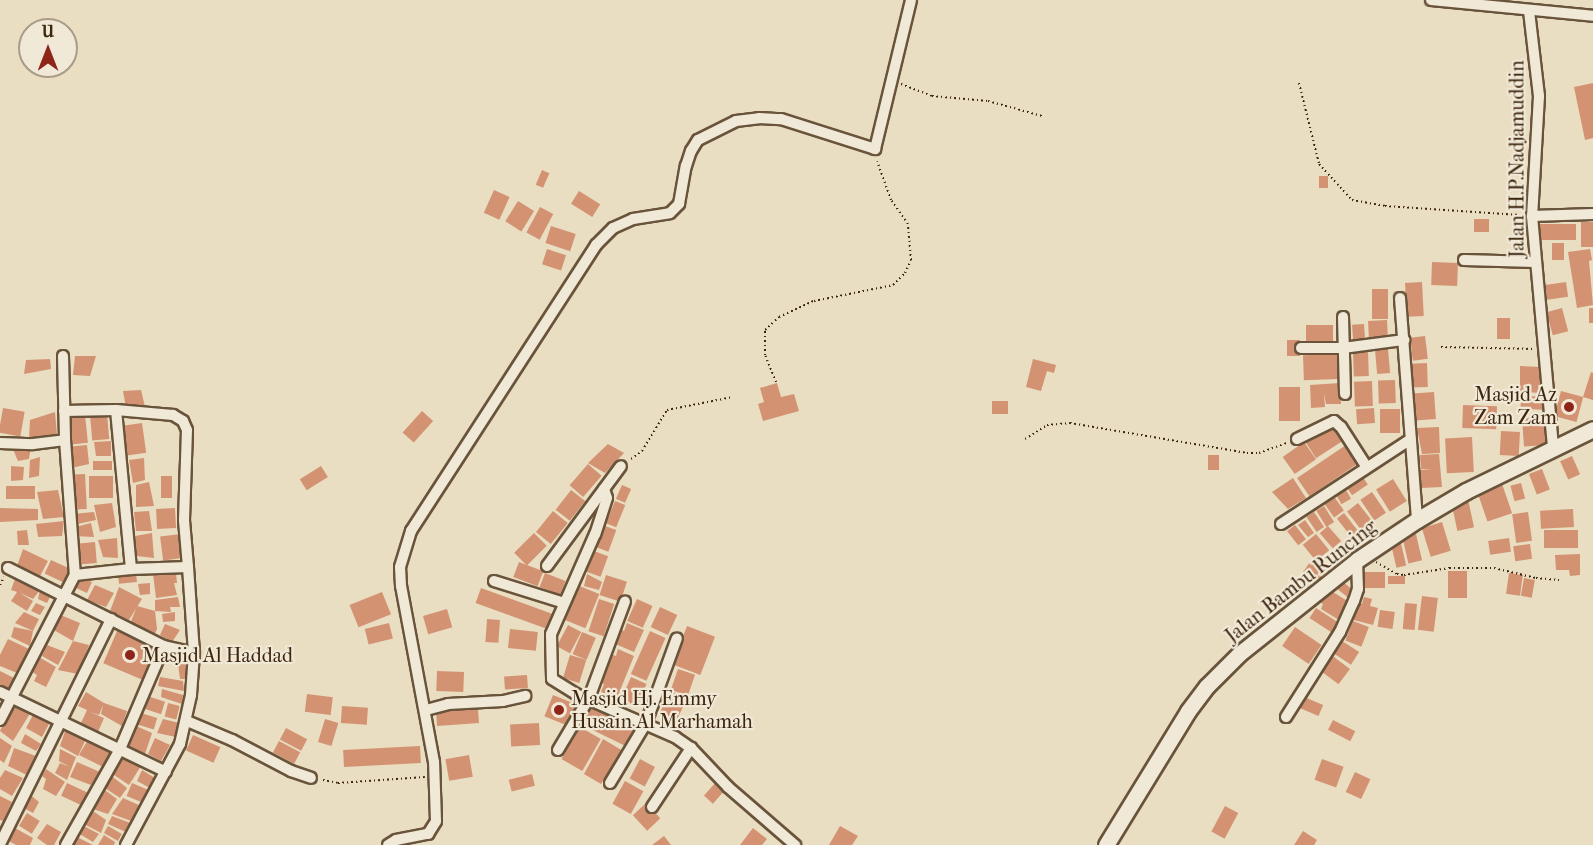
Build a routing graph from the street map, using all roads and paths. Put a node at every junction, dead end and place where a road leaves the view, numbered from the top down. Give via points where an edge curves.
1 (910, 0) edge
2 (1431, 0) edge
3 (1529, 11) junction
4 (1593, 16) edge
5 (892, 81) junction
6 (1299, 83) dead end
7 (1042, 116) dead end
8 (875, 148) junction
9 (1593, 214) edge
10 (1532, 216) junction
11 (1464, 260) dead end
12 (1535, 262) junction
13 (1400, 298) dead end
14 (1343, 317) dead end
15 (1404, 340) junction
16 (1441, 347) dead end
17 (1301, 348) dead end
18 (1343, 348) junction
19 (1546, 349) junction
20 (63, 356) dead end
21 (776, 382) dead end
22 (1345, 394) dead end
23 (733, 397) dead end
24 (116, 410) junction
25 (64, 411) junction
26 (1593, 429) edge
27 (1025, 439) dead end
28 (1297, 439) joint
29 (65, 440) junction
30 (1411, 440) junction
31 (0, 443) edge
32 (1553, 449) junction
33 (621, 466) joint
34 (1366, 466) junction
35 (604, 489) junction
36 (1417, 520) junction
37 (1281, 524) dead end
38 (1362, 557) junction
39 (547, 566) dead end
40 (188, 567) junction
41 (8, 568) dead end
42 (130, 569) junction
43 (75, 575) junction
44 (1559, 580) dead end
45 (494, 581) dead end
46 (64, 597) junction
47 (625, 602) dead end
48 (564, 603) junction
49 (111, 619) junction
50 (677, 639) dead end
51 (164, 646) junction
52 (194, 652) junction
53 (0, 692) edge
54 (525, 696) dead end
55 (12, 698) junction
56 (589, 698) junction
57 (426, 710) junction
58 (1286, 717) dead end
59 (0, 720) edge
60 (60, 722) junction
61 (187, 722) junction
62 (646, 723) junction
63 (120, 748) junction
64 (691, 748) junction
65 (558, 750) dead end
66 (166, 772) junction
67 (435, 777) junction
68 (311, 778) joint
69 (610, 783) dead end
70 (652, 807) dead end
71 (0, 844) edge
72 (66, 845) edge
73 (126, 845) edge
74 (388, 845) edge
75 (795, 845) edge
76 (1106, 845) edge

1 - 5 street
2 - 3 street
3 - 4 street
3 - 10 street, Jalan H.P.Nadjamuddin via 1539,96
5 - 7 path via 932,96 988,101
5 - 8 street
6 - 10 path via 1318,164 1352,200 1385,206
8 - 21 path via 891,200 908,224 911,260 893,285 814,301 779,317 765,330 765,355
8 - 57 street via 781,119 736,122 698,140 686,166 679,204 670,213 633,219 613,228 596,244 484,414 411,531 404,550 401,586
9 - 10 street
10 - 12 street, Jalan H.P.Nadjamuddin
11 - 12 street
12 - 19 street, Jalan H.P.Nadjamuddin
13 - 15 street
14 - 18 street
15 - 18 street
15 - 30 street
16 - 19 path
17 - 18 street
18 - 22 street
19 - 32 street, Jalan H.P.Nadjamuddin
20 - 25 street
23 - 33 path via 667,410 642,452
24 - 25 street
24 - 40 street via 173,415 185,423 184,520
24 - 42 street
25 - 29 street
26 - 32 street, Jalan Bambu Runcing
27 - 28 path via 1047,425 1070,423 1247,453 1259,453
28 - 34 street via 1334,421
29 - 31 street
29 - 43 street
30 - 34 street
30 - 36 street
32 - 36 street, Jalan Bambu Runcing via 1466,491
33 - 35 street
34 - 37 street
35 - 39 street
35 - 48 street via 607,498 595,534
36 - 38 street, Jalan Bambu Runcing
38 - 44 path via 1396,574 1494,568
38 - 58 street via 1358,589 1340,632
38 - 76 street, Jalan Bambu Runcing via 1239,654 1207,686
40 - 42 street
40 - 52 street
41 - 46 street
42 - 43 street
43 - 46 street
45 - 48 street
46 - 49 street
46 - 55 street
47 - 56 street
48 - 56 street via 551,634 552,679
49 - 51 street
49 - 60 street
50 - 62 street
51 - 52 street
51 - 63 street
52 - 61 street
53 - 55 street
54 - 57 street
55 - 59 street
55 - 60 street
56 - 62 street
56 - 65 street
57 - 67 street
60 - 63 street
60 - 71 street
61 - 66 street
61 - 68 street
62 - 64 street
62 - 69 street
63 - 66 street
63 - 72 street
64 - 70 street
64 - 75 street via 728,787
66 - 73 street
67 - 68 path via 338,783
67 - 74 street via 436,821 432,829 423,836

